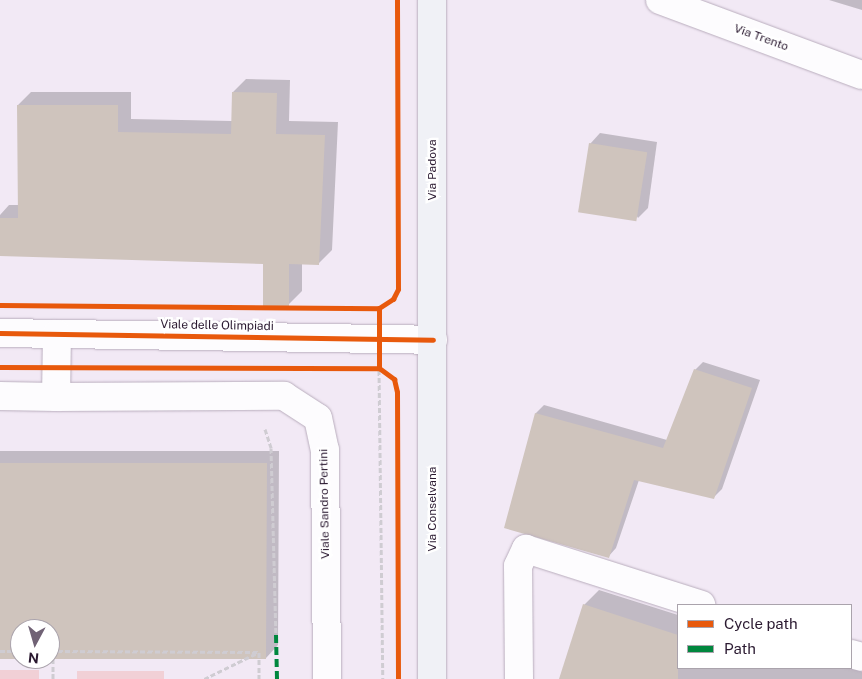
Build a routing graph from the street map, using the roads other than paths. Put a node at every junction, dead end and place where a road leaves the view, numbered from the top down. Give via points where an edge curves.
1 (432, 0) edge
2 (660, 0) edge
3 (862, 75) edge
4 (0, 333) edge
5 (57, 334) junction
6 (433, 340) junction
7 (0, 396) edge
8 (56, 397) junction
9 (698, 604) edge
10 (327, 679) edge
11 (432, 679) edge
12 (519, 679) edge

1 - 6 main road, Via Padova
2 - 3 street, Via Trento
4 - 5 street, Viale delle Olimpiadi
5 - 6 street, Viale delle Olimpiadi
5 - 8 street
6 - 11 main road, Via Conselvana
7 - 8 street, Viale Sandro Pertini
8 - 10 street, Viale Sandro Pertini via 284,396 318,418 325,450
9 - 12 street via 526,549 518,566

